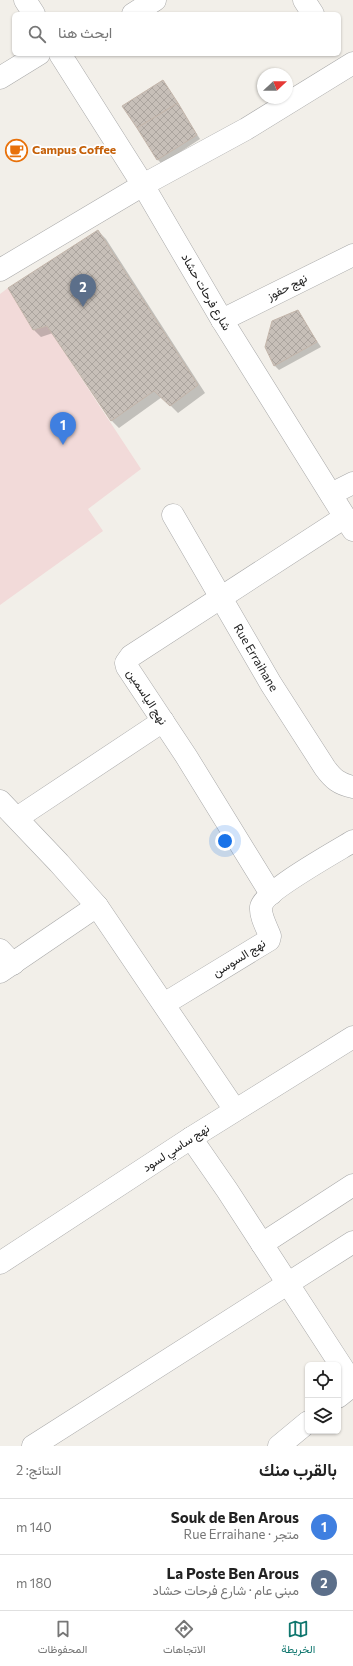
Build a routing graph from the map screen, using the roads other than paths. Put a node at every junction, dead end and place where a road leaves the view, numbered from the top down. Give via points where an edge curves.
1 (24, 0) edge
2 (155, 0) edge
3 (304, 0) edge
4 (33, 12) edge
5 (136, 12) edge
6 (312, 12) edge
7 (36, 56) edge
8 (65, 56) edge
9 (348, 65) edge
10 (0, 78) edge
11 (144, 185) junction
12 (353, 254) edge
13 (0, 270) edge
14 (222, 320) junction
15 (353, 483) edge
16 (331, 494) junction
17 (173, 514) dead end
18 (349, 523) edge
19 (221, 597) junction
20 (163, 721) junction
21 (353, 787) edge
22 (0, 801) edge
23 (17, 818) junction
24 (353, 841) edge
25 (271, 894) junction
26 (97, 906) junction
27 (4, 962) edge
28 (164, 1004) junction
29 (353, 1037) edge
30 (235, 1110) junction
31 (190, 1138) junction
32 (353, 1185) edge
33 (353, 1242) edge
34 (262, 1244) junction
35 (0, 1263) edge
36 (287, 1283) junction
37 (353, 1384) edge
38 (341, 1394) edge
39 (305, 1424) edge
40 (33, 1446) edge
41 (279, 1446) edge

1 - 4 street
2 - 5 street
3 - 6 street
7 - 10 street
8 - 11 street, شارع فرحات حشاد
9 - 11 street via 246,129
11 - 13 street
11 - 14 street, شارع فرحات حشاد
12 - 14 street, نهج حفوز
14 - 16 street, شارع فرحات حشاد
15 - 16 street
16 - 18 street, شارع فرحات حشاد
17 - 19 street, Rue Erraihane
18 - 19 street, نهج الياسمين
19 - 20 street, نهج الياسمين via 127,660 127,668
19 - 21 street, Rue Erraihane via 271,684 333,780
20 - 23 street
20 - 25 street, نهج الياسمين
22 - 23 street
23 - 26 street
24 - 25 street, نهج السوسن
25 - 28 street, نهج السوسن via 264,900 261,911 270,936 269,940
26 - 27 street
26 - 28 street
28 - 30 street
29 - 30 street, نهج ساسي لسود
30 - 31 street, نهج ساسي لسود
31 - 34 street
31 - 35 street, نهج ساسي لسود
32 - 34 street
33 - 36 street
34 - 36 street
36 - 37 street
36 - 40 street
37 - 38 street
39 - 41 street

